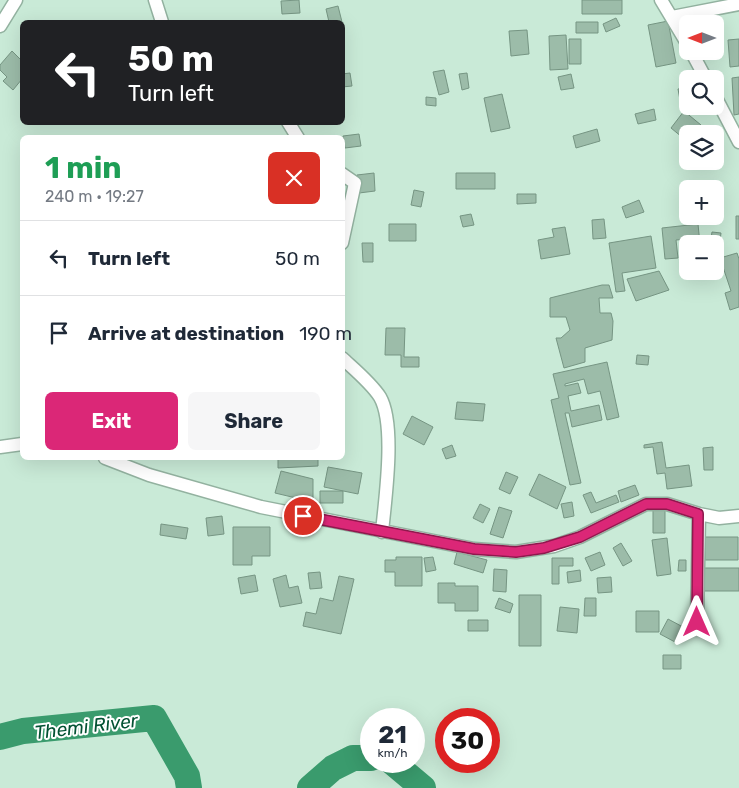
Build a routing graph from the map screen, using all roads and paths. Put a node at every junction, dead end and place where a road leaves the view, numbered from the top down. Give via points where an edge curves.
1 (16, 0) edge
2 (155, 0) edge
3 (661, 0) edge
4 (739, 4) edge
5 (672, 16) junction
6 (161, 20) edge
7 (0, 26) edge
8 (679, 29) edge
9 (724, 113) edge
10 (739, 142) edge
11 (345, 176) edge
12 (345, 229) edge
13 (345, 361) edge
14 (20, 444) edge
15 (0, 447) edge
16 (110, 460) edge
17 (698, 514) junction
18 (739, 516) edge
19 (382, 532) junction
20 (697, 622) dead end

1 - 7 street
2 - 6 street
3 - 5 street
4 - 5 street
5 - 8 street
9 - 10 street
11 - 12 street via 353,180 354,188
13 - 19 street via 380,397 386,414
14 - 15 street
16 - 19 street via 252,505
17 - 18 street via 719,518
17 - 19 street via 667,504 646,504 580,537 547,548 516,552 474,549
17 - 20 street

